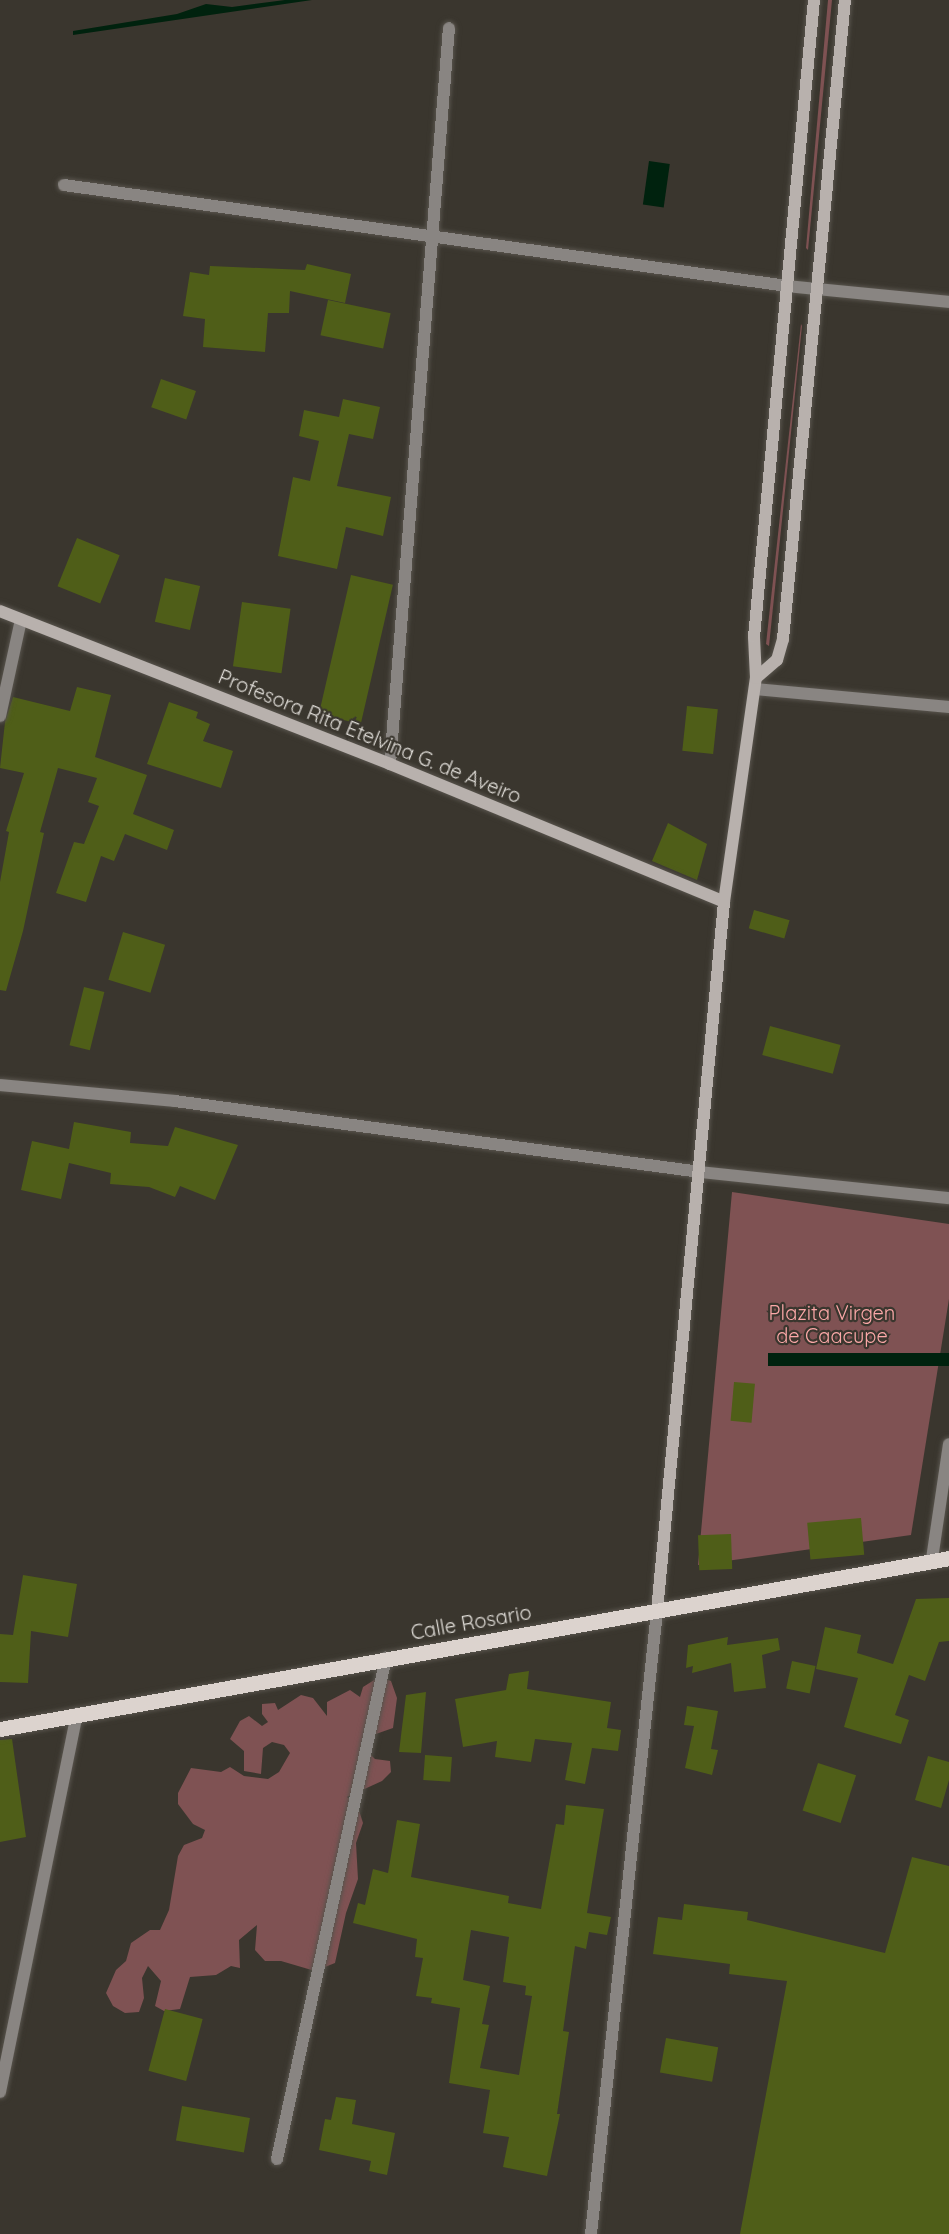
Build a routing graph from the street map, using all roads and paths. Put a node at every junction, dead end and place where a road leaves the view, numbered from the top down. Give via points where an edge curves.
1 (814, 0) edge
2 (845, 0) edge
3 (449, 28) dead end
4 (64, 185) dead end
5 (434, 236) junction
6 (787, 286) junction
7 (817, 289) junction
8 (949, 302) edge
9 (0, 611) edge
10 (21, 620) junction
11 (756, 683) junction
12 (949, 707) edge
13 (0, 716) edge
14 (390, 764) junction
15 (724, 902) junction
16 (0, 1085) edge
17 (700, 1172) junction
18 (949, 1198) edge
19 (949, 1444) edge
20 (949, 1558) edge
21 (932, 1559) junction
22 (657, 1611) junction
23 (386, 1658) junction
24 (76, 1714) junction
25 (0, 1729) edge
26 (0, 2092) edge
27 (277, 2159) dead end
28 (591, 2234) edge

1 - 6 street
2 - 7 street
3 - 5 street
4 - 5 street
5 - 6 street
5 - 14 street
6 - 7 street
6 - 11 street via 754,637
7 - 8 street
7 - 11 street via 783,639 777,660
9 - 10 street, Profesora Rita Etelvina G. de Aveiro
10 - 13 street
10 - 14 street, Profesora Rita Etelvina G. de Aveiro
11 - 12 street
11 - 15 street
14 - 15 street, Profesora Rita Etelvina G. de Aveiro
15 - 17 street
16 - 17 street via 175,1101
17 - 18 street
17 - 22 street
19 - 21 street
20 - 21 main road, Calle Rosario
21 - 22 main road, Calle Rosario
22 - 23 main road, Calle Rosario
22 - 28 street
23 - 24 main road, Calle Rosario
23 - 27 street
24 - 25 main road, Calle Rosario
24 - 26 street

